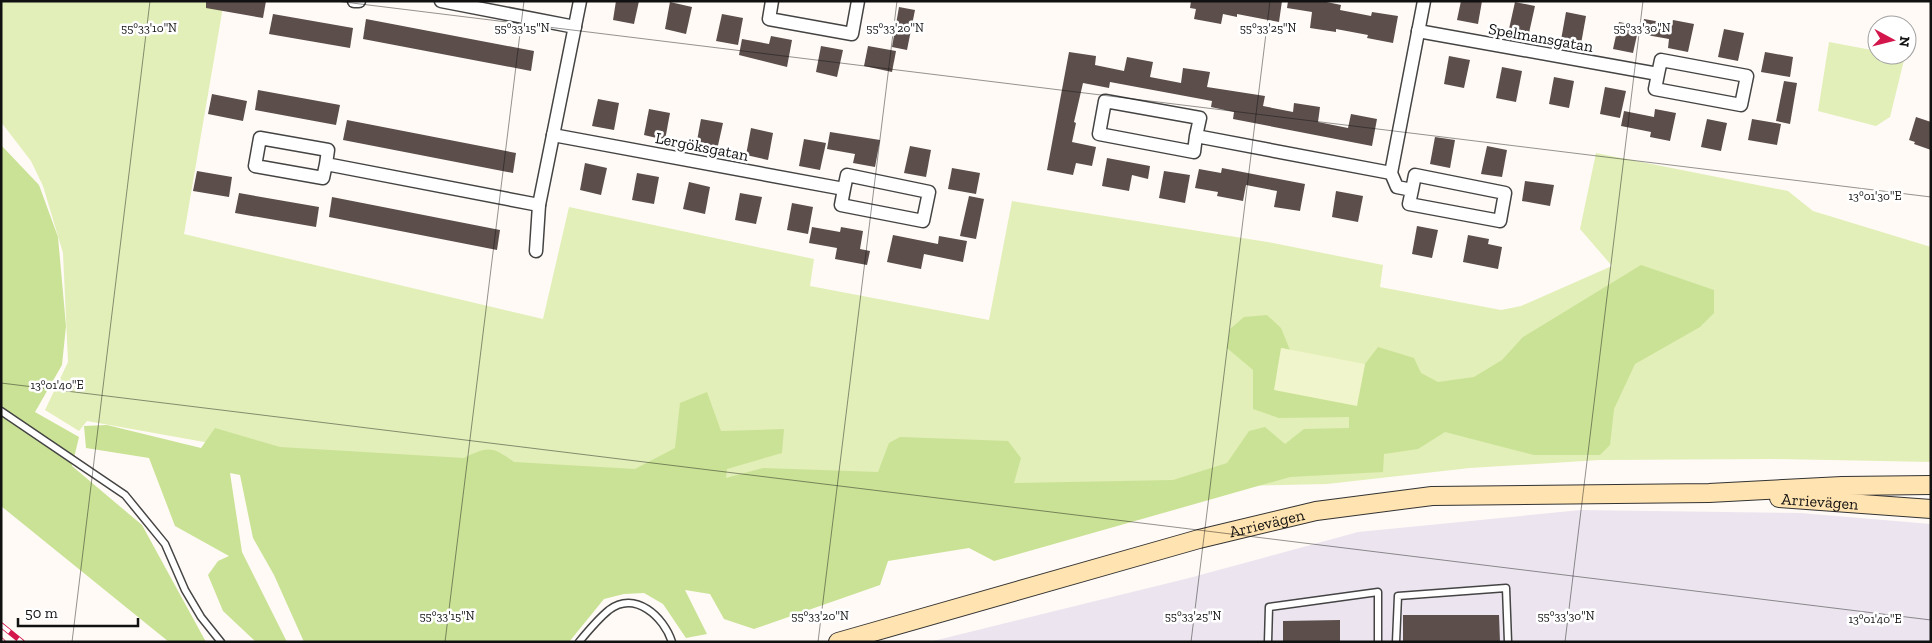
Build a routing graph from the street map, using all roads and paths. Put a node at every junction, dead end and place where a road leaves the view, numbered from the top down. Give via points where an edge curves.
1 (354, 1) edge
2 (359, 1) edge
3 (441, 1) edge
4 (580, 1) edge
5 (771, 1) edge
6 (858, 1) edge
7 (1424, 1) edge
8 (574, 27) junction
9 (1418, 31) junction
10 (1658, 74) junction
11 (553, 135) junction
12 (1196, 136) junction
13 (326, 164) junction
14 (1391, 173) junction
15 (844, 189) junction
16 (1412, 190) junction
17 (539, 205) junction
18 (536, 252) dead end
19 (1, 412) edge
20 (1931, 485) edge
21 (1708, 493) junction
22 (1931, 509) edge
23 (872, 637) edge
24 (221, 642) edge
25 (579, 642) edge
26 (672, 642) edge
27 (838, 642) edge
28 (1268, 642) edge
29 (1378, 642) edge
30 (1396, 642) edge
31 (1508, 642) edge

1 - 2 street
3 - 8 street
4 - 8 street
5 - 6 street via 769,19 852,34
7 - 9 street
8 - 11 street
9 - 10 street, Spelmansgatan
9 - 14 street
10 - 10 street via 1655,89 1741,105 1746,76 1660,60
11 - 15 street, Lergöksgatan
11 - 17 street
12 - 12 street via 1200,118 1105,101 1099,134 1194,152
12 - 14 street
13 - 13 street via 328,150 260,138 255,166 323,178
13 - 17 street
14 - 16 street via 1397,187
15 - 15 street via 841,205 923,221 929,192 847,175
16 - 16 street via 1414,175 1505,192 1500,221 1409,204
17 - 18 street
19 - 24 lane via 125,495 165,544 185,590
20 - 21 main road, Arrievägen
21 - 22 main road, Arrievägen
21 - 23 main road, Arrievägen via 1432,496 1316,511 1199,538
23 - 27 main road, Arrievägen
25 - 26 lane via 610,609 628,602 649,609 668,628
28 - 29 lane via 1269,607 1378,592
30 - 31 lane via 1398,596 1506,588

